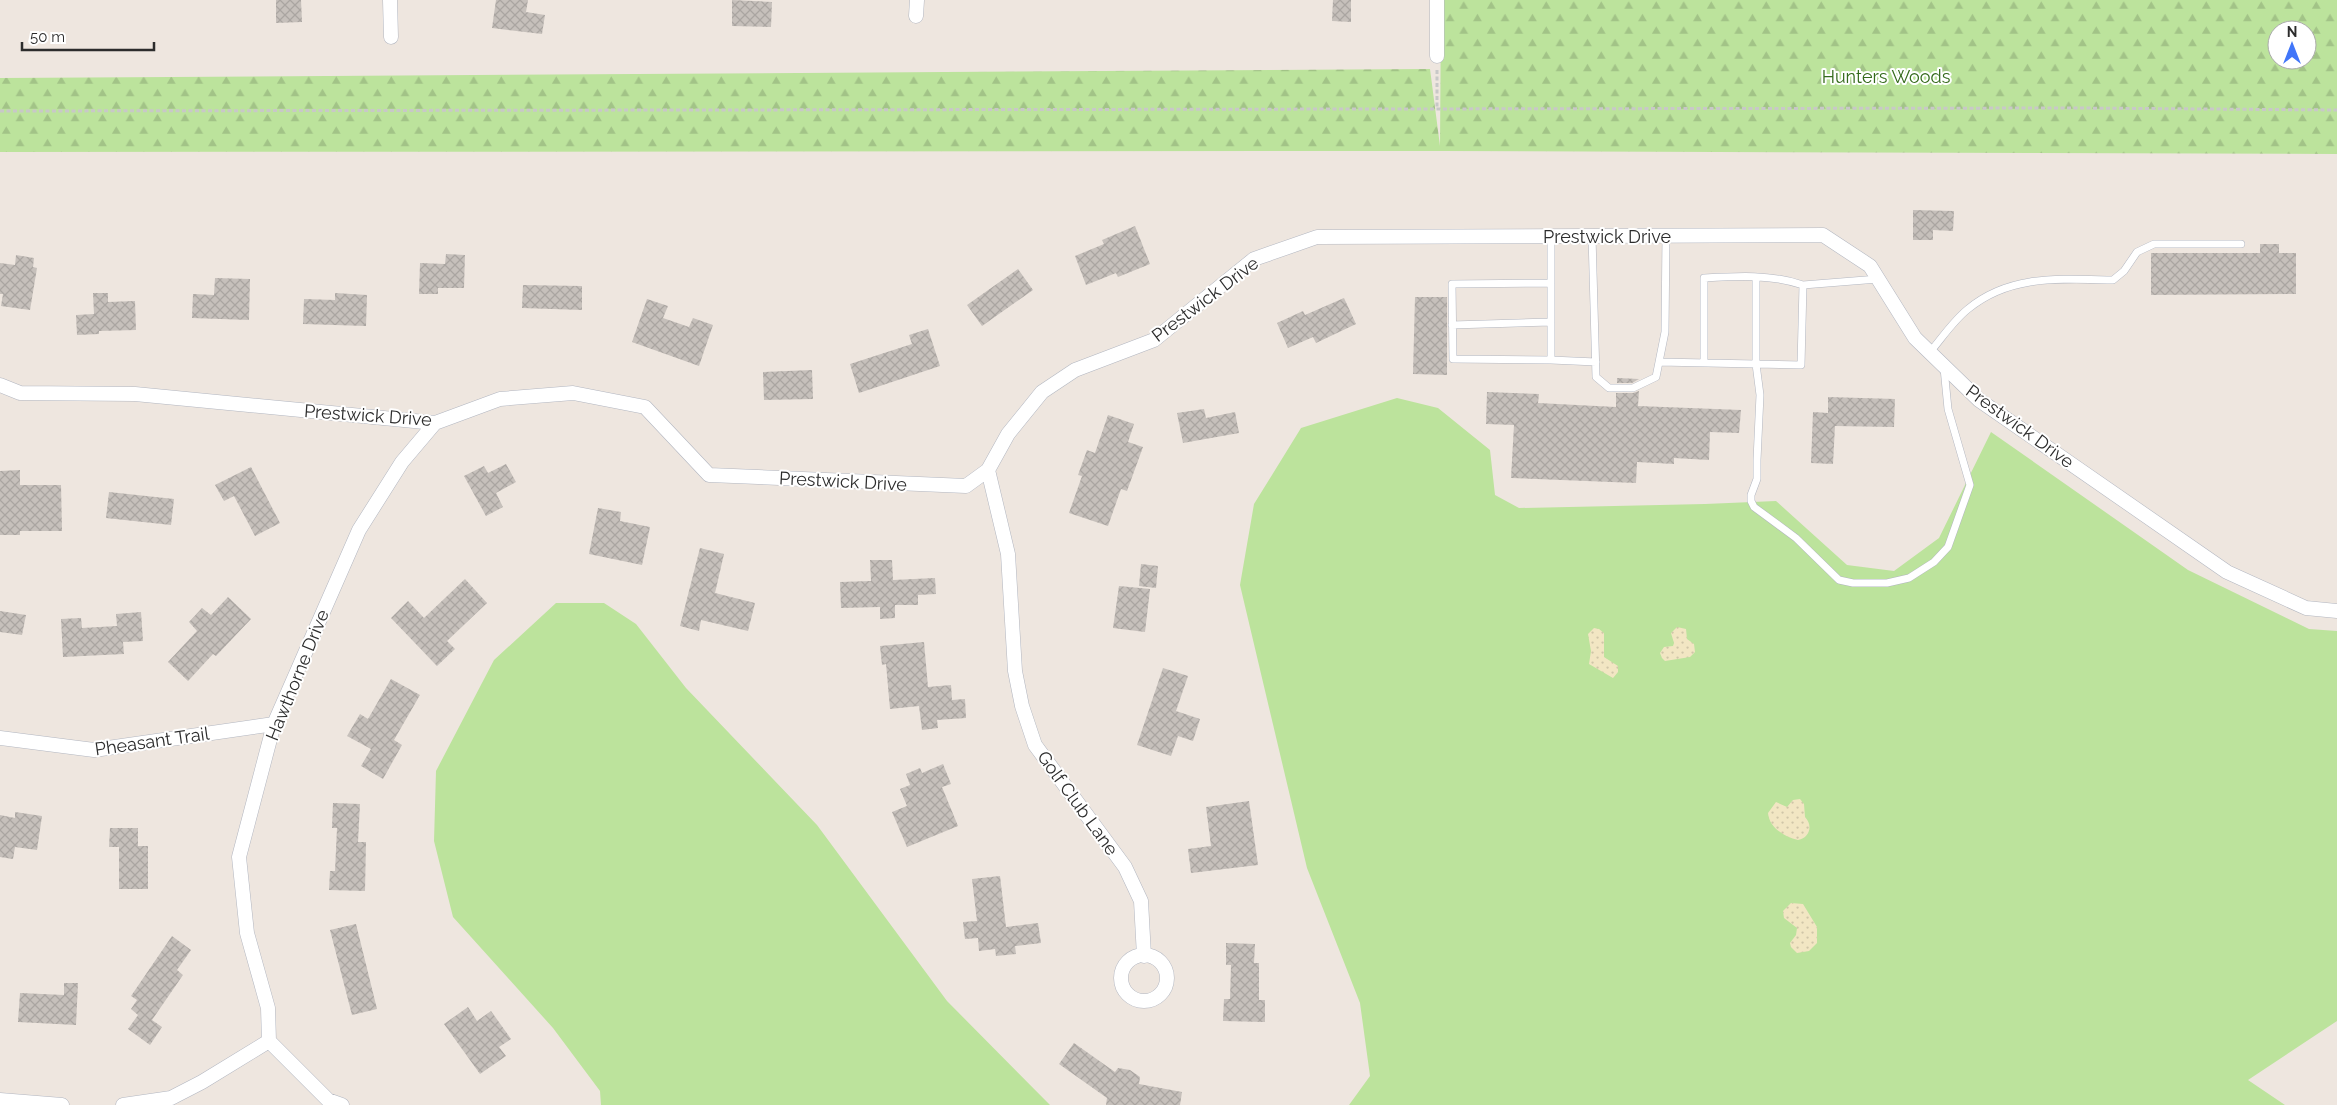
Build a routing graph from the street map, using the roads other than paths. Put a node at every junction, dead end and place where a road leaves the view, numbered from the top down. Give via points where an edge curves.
1 (390, 0) edge
2 (917, 0) edge
3 (1437, 0) edge
4 (916, 16) dead end
5 (391, 36) dead end
6 (1437, 56) road end
7 (1592, 236) junction
8 (1666, 236) junction
9 (1551, 237) junction
10 (2240, 244) dead end
11 (1756, 277) junction
12 (1879, 279) junction
13 (1551, 284) junction
14 (1803, 285) junction
15 (1551, 322) junction
16 (1452, 325) junction
17 (1930, 352) junction
18 (1551, 360) junction
19 (1596, 362) junction
20 (1659, 362) junction
21 (1704, 363) junction
22 (1756, 364) junction
23 (1944, 366) junction
24 (0, 385) edge
25 (436, 423) junction
26 (988, 470) junction
27 (2337, 611) edge
28 (274, 724) junction
29 (0, 738) edge
30 (1144, 956) dead end
31 (269, 1041) junction
32 (0, 1100) edge
33 (62, 1105) edge
34 (124, 1105) edge
35 (342, 1105) edge

1 - 5 street
2 - 4 street
3 - 6 street
7 - 8 street, Prestwick Drive
7 - 9 street, Prestwick Drive
7 - 19 lane
8 - 12 street, Prestwick Drive via 1823,235 1870,266
8 - 20 lane via 1664,332
9 - 13 lane
9 - 26 street, Prestwick Drive via 1317,238 1254,260 1154,340 1075,370 1042,392 1008,434
10 - 17 lane via 2154,244 2137,252 2124,272 2113,280 2024,281 1995,291 1967,310
11 - 14 lane via 1782,278
11 - 21 lane via 1704,278
11 - 22 lane
12 - 14 lane
12 - 17 street, Prestwick Drive via 1915,338
13 - 15 lane
13 - 16 lane via 1452,284
14 - 22 lane via 1801,365
15 - 16 lane
15 - 18 lane
16 - 18 lane via 1453,359
17 - 23 street, Prestwick Drive
18 - 19 lane
19 - 20 lane via 1596,377 1609,388 1633,388 1656,377
20 - 21 lane
21 - 22 lane
22 - 23 lane via 1760,394 1758,479 1751,495 1754,507 1796,538 1839,580 1887,584 1910,578 1934,562 1948,546 1970,485 1948,409
23 - 27 street, Prestwick Drive via 1979,400 2227,572 2306,608
24 - 25 street, Prestwick Drive via 20,393 135,394
25 - 26 street, Prestwick Drive via 500,399 573,393 645,407 709,475 966,486
25 - 28 street, Hawthorne Drive via 402,462 359,530
26 - 30 street, Golf Club Lane via 1008,554 1015,671 1022,706 1035,745 1125,867 1141,901
28 - 29 street, Pheasant Trail via 94,750
28 - 31 street, Hawthorne Drive via 239,857 247,933 268,1008
31 - 34 street via 171,1098
31 - 35 street via 328,1100
32 - 33 street

